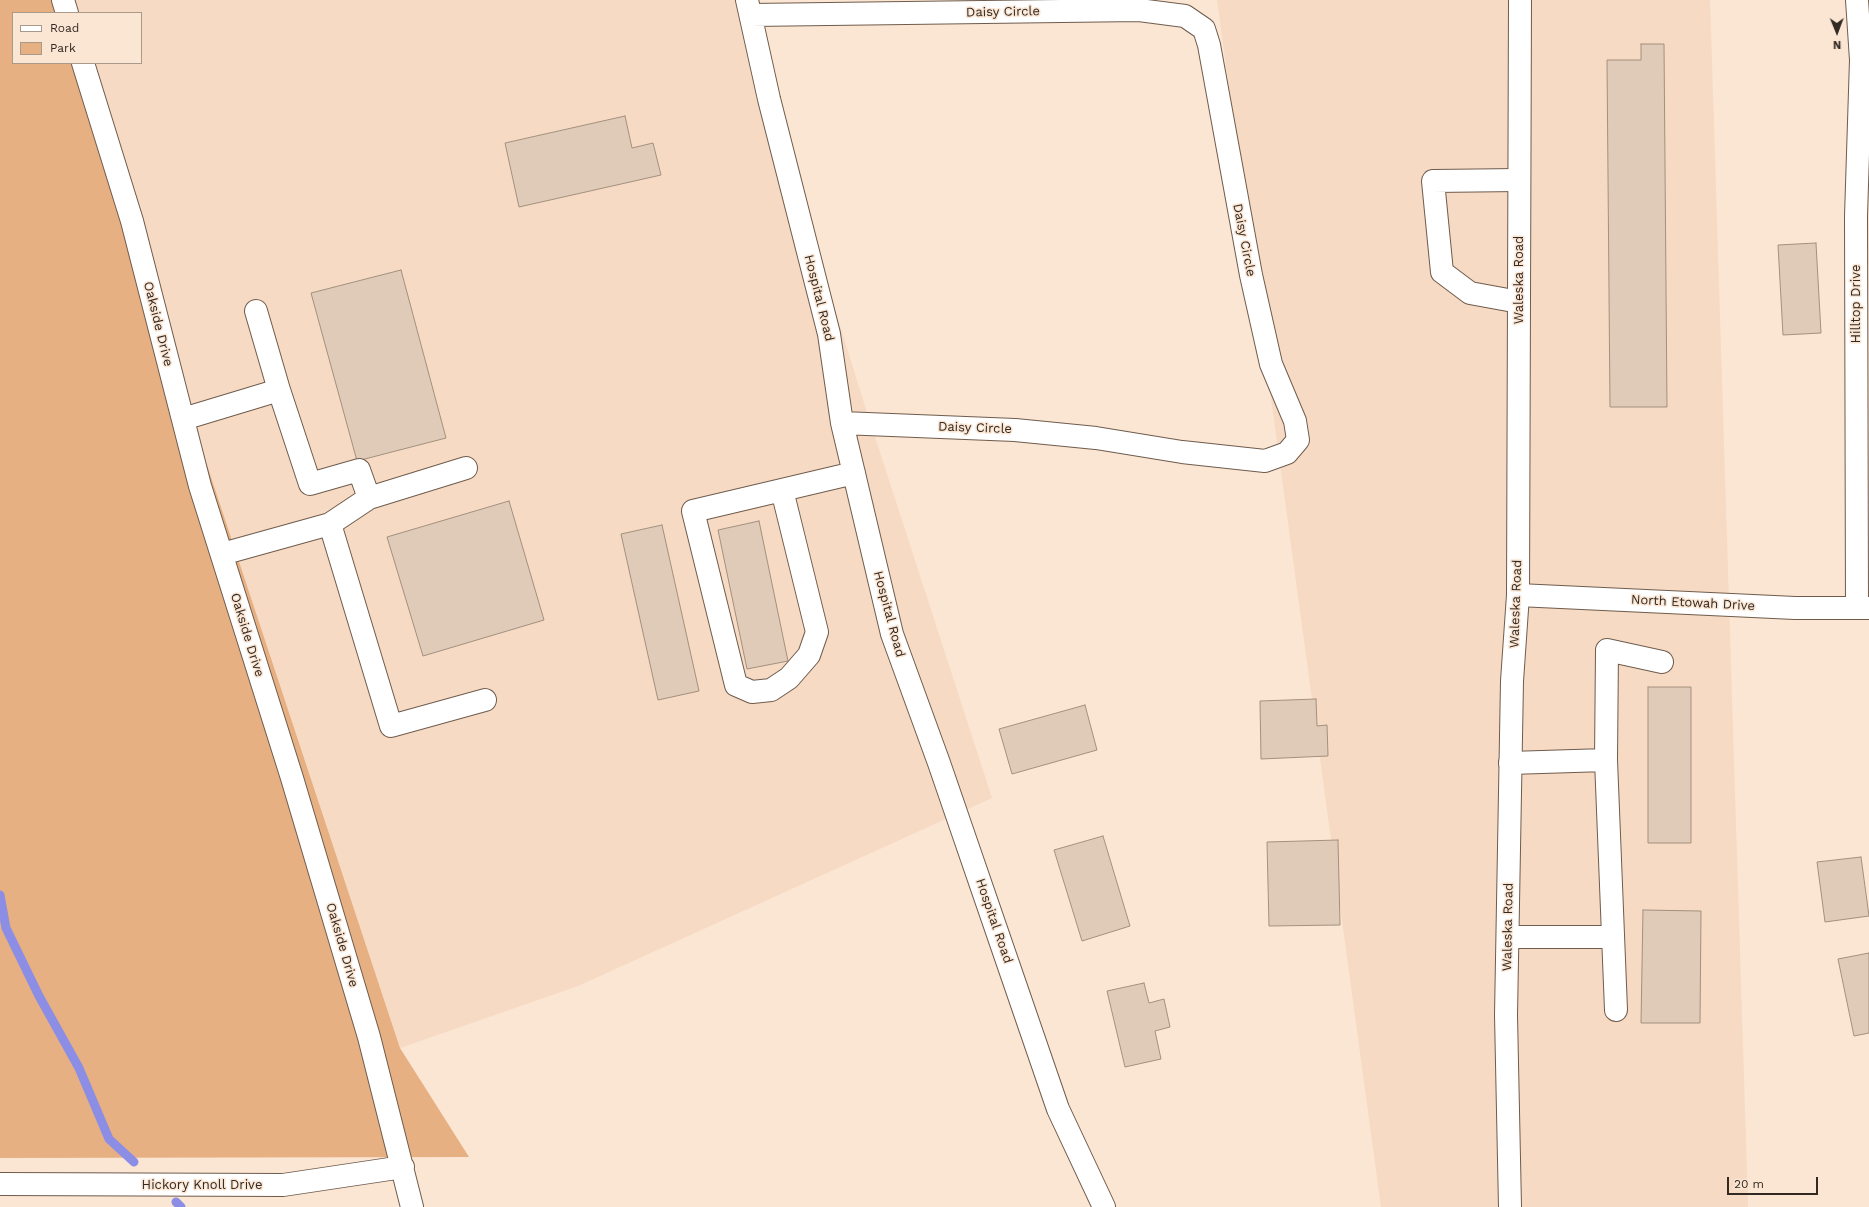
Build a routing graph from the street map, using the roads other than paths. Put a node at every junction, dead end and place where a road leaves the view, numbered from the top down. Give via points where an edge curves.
1 (63, 0) edge
2 (1520, 0) edge
3 (1857, 0) edge
4 (749, 8) edge
5 (67, 12) edge
6 (83, 64) edge
7 (1519, 180) junction
8 (1519, 302) junction
9 (256, 311) dead end
10 (279, 390) junction
11 (183, 420) junction
12 (842, 423) junction
13 (466, 468) dead end
14 (854, 473) junction
15 (782, 490) junction
16 (369, 498) junction
17 (330, 524) junction
18 (222, 554) junction
19 (1518, 595) junction
20 (1863, 608) edge
21 (1662, 662) dead end
22 (485, 700) dead end
23 (1606, 760) junction
24 (1510, 762) junction
25 (1508, 937) junction
26 (1613, 937) junction
27 (1616, 1010) dead end
28 (403, 1167) junction
29 (0, 1184) edge
30 (412, 1207) edge
31 (1104, 1207) edge
32 (1510, 1207) edge

1 - 5 street
2 - 7 street, Waleska Road
3 - 20 street, Hilltop Drive via 1861,60 1856,216
4 - 12 street, Hospital Road via 769,99 830,334
4 - 12 street, Daisy Circle via 1139,10 1185,16 1204,29 1250,275 1271,364 1295,421 1298,440 1287,453 1265,461 1182,452 1096,438 1015,430
6 - 11 street, Oakside Drive via 132,221
7 - 8 street, Waleska Road
7 - 8 street via 1432,181 1442,272 1470,293
8 - 19 street, Waleska Road
9 - 10 street
10 - 11 street
10 - 16 street via 310,484 359,470
11 - 18 street, Oakside Drive via 200,486
12 - 14 street, Hospital Road
13 - 16 street
14 - 15 street
14 - 31 street, Hospital Road via 892,634 940,763 1058,1110
15 - 15 street via 693,511 736,685 752,692 771,690 789,678 809,655 817,632
16 - 17 street
17 - 18 street
17 - 22 street via 391,726
18 - 28 street, Oakside Drive via 355,991
19 - 20 street, North Etowah Drive via 1795,608
19 - 24 street, Waleska Road
21 - 23 street via 1607,650
23 - 24 street
23 - 26 street
24 - 25 street, Waleska Road
25 - 26 street
25 - 32 street, Waleska Road via 1506,1016
26 - 27 street
28 - 29 street, Hickory Knoll Drive via 283,1186
28 - 30 street, Oakside Drive

